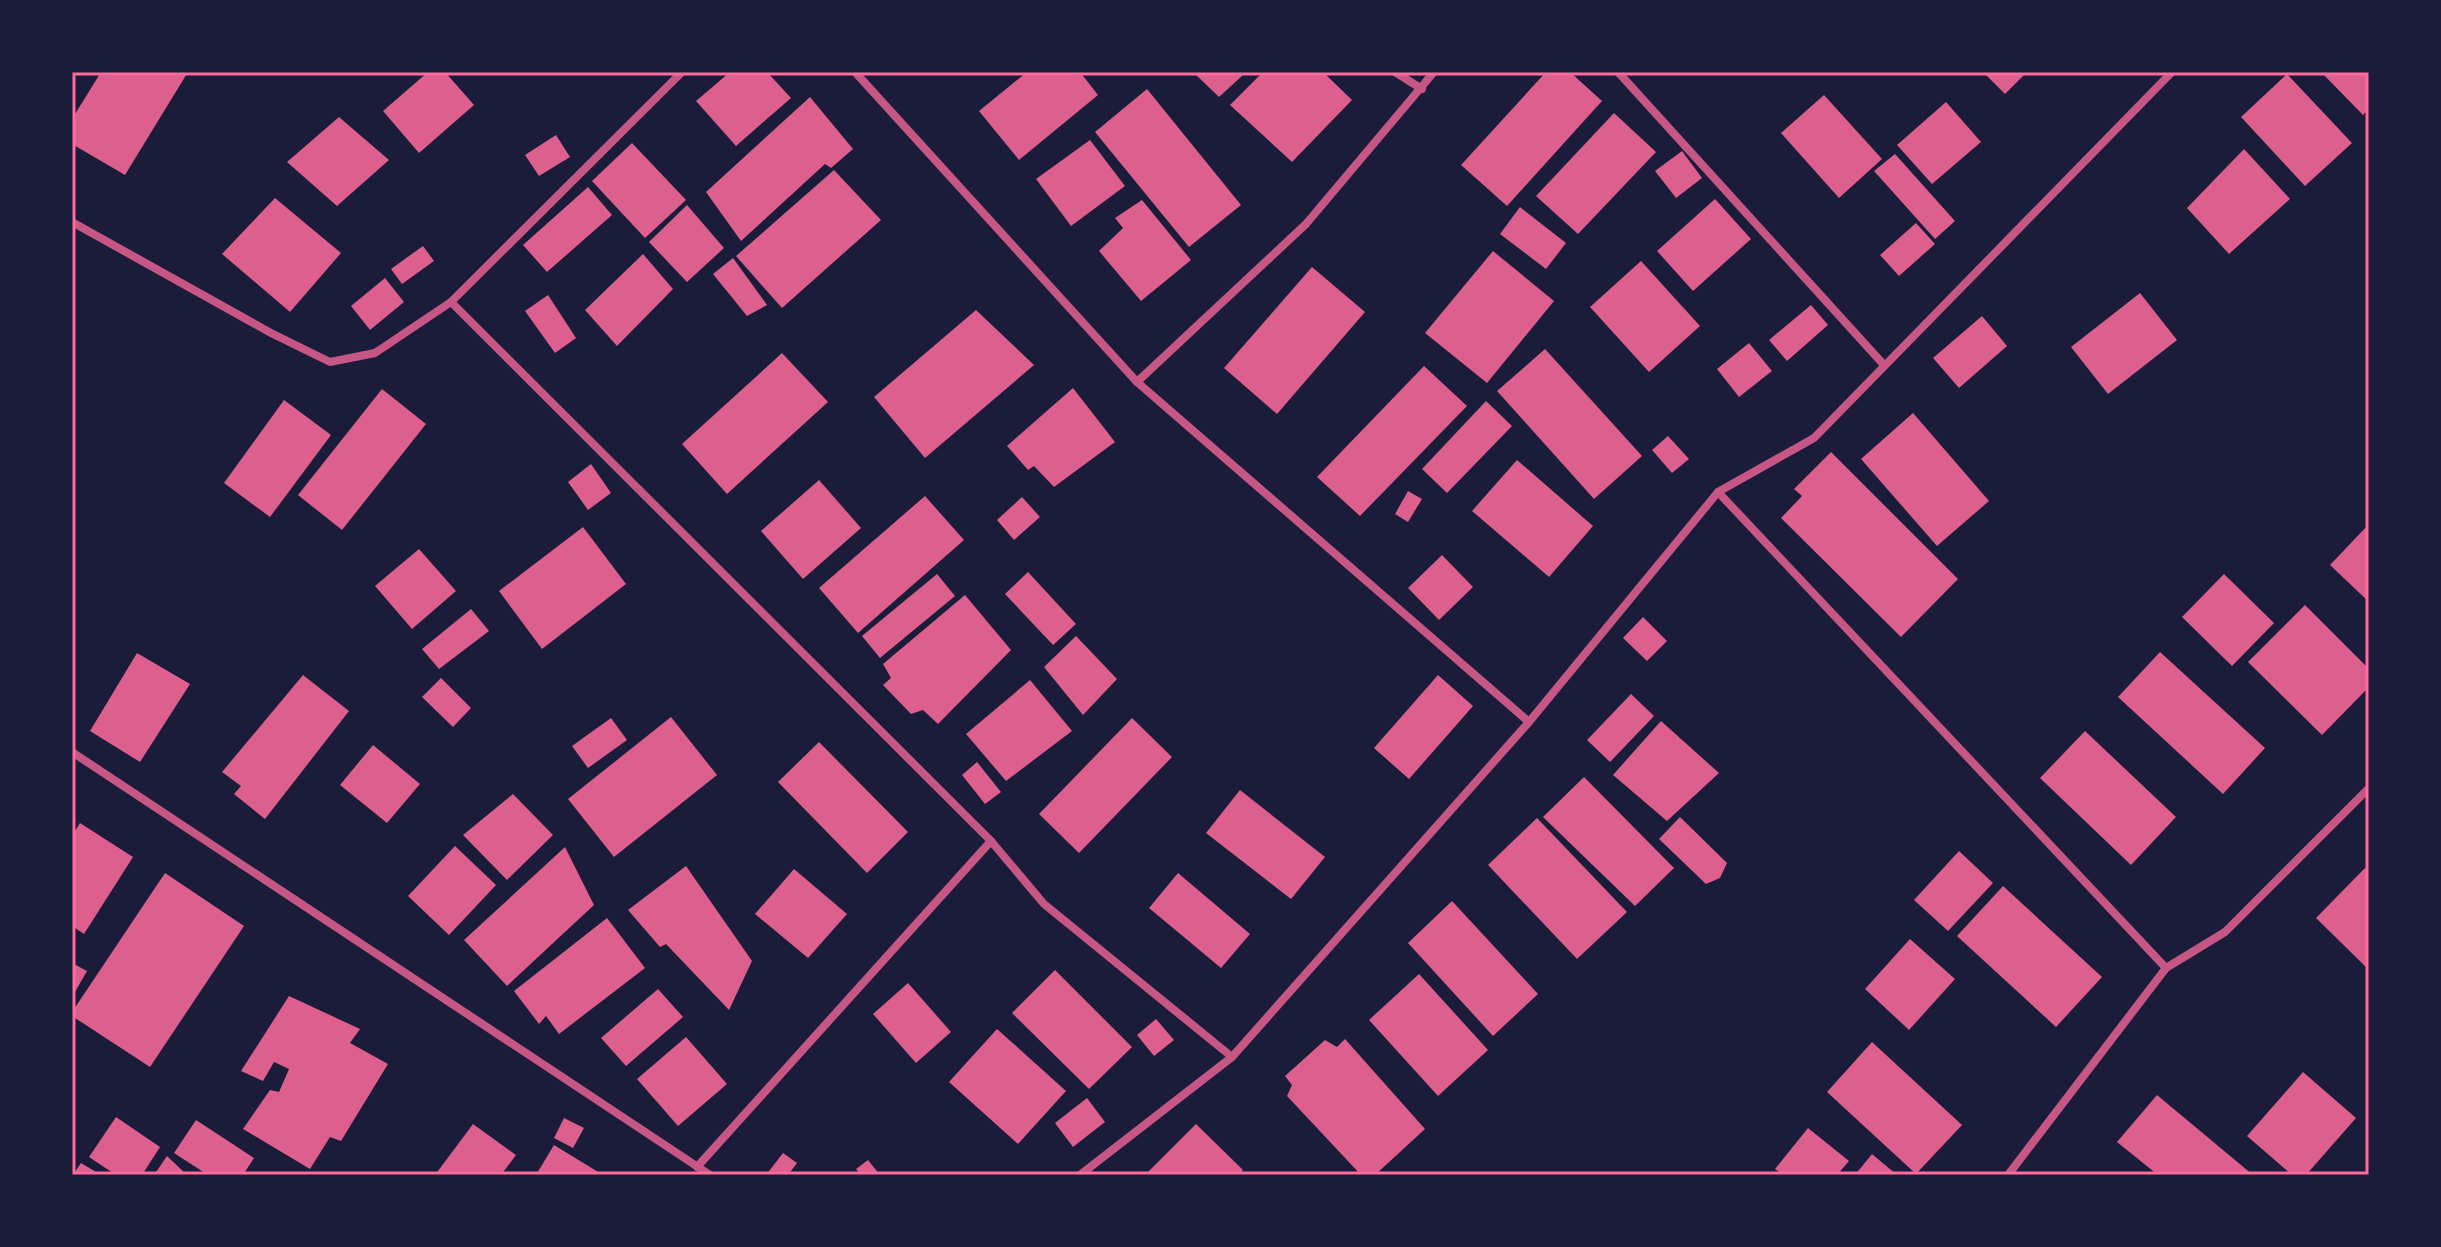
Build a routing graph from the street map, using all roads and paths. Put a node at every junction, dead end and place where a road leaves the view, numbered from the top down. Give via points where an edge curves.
1 (682, 72) edge
2 (855, 72) edge
3 (1395, 72) edge
4 (1434, 72) edge
5 (1618, 72) edge
6 (2172, 72) edge
7 (1422, 89) junction
8 (72, 222) edge
9 (451, 302) junction
10 (1884, 365) junction
11 (1137, 382) junction
12 (1718, 492) junction
13 (1529, 722) junction
14 (72, 752) edge
15 (2369, 788) edge
16 (991, 841) junction
17 (2166, 968) junction
18 (1232, 1057) junction
19 (697, 1167) junction
20 (710, 1175) edge
21 (1080, 1175) edge
22 (2008, 1175) edge

1 - 9 street
2 - 11 street
3 - 7 street
4 - 7 street
5 - 10 street
6 - 10 street
7 - 11 street via 1306,224
8 - 9 street via 330,362 375,353
9 - 16 street
10 - 12 street via 1814,438
11 - 13 street
12 - 13 street
12 - 17 street
13 - 18 street
14 - 19 street
15 - 17 street via 2225,932
16 - 18 street via 1044,904
16 - 19 street
17 - 22 street
18 - 21 street
19 - 20 street

